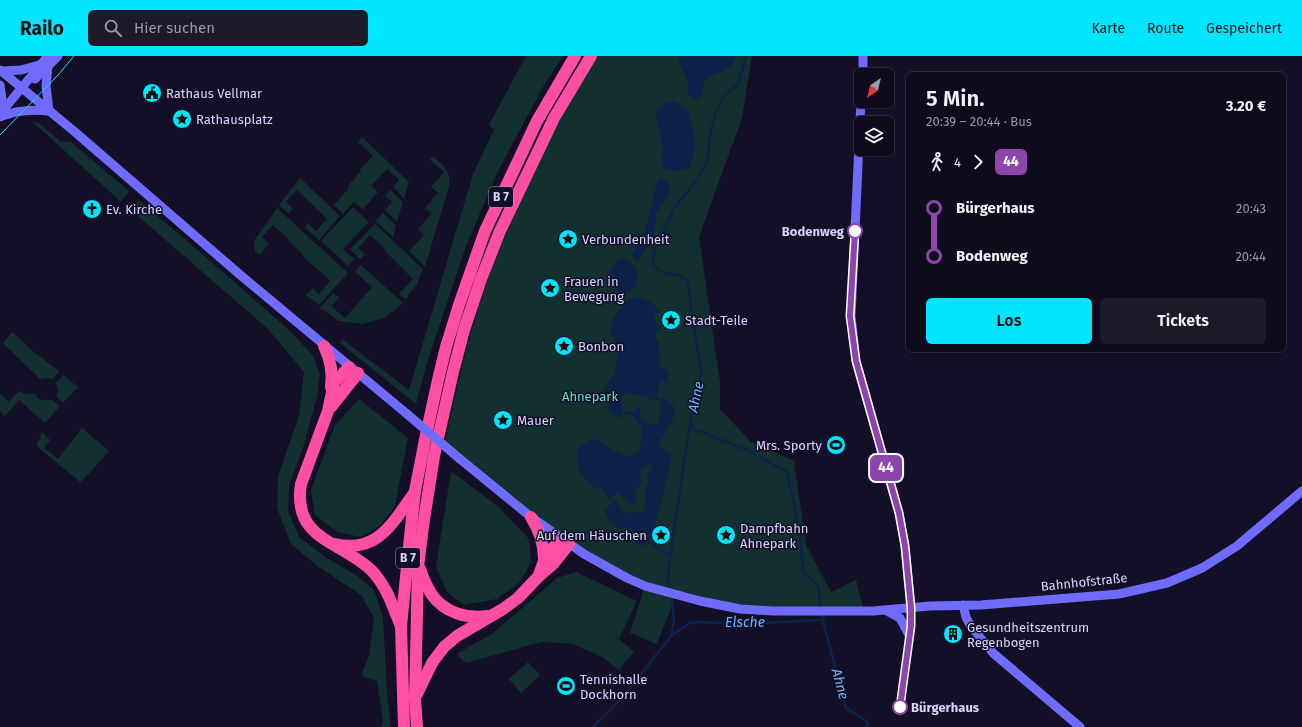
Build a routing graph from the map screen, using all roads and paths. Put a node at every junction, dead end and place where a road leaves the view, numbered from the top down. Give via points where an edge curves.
1 (48, 56) edge
2 (58, 56) edge
3 (575, 56) edge
4 (591, 56) edge
5 (864, 56) edge
6 (44, 65) junction
7 (863, 68) edge
8 (1, 71) edge
9 (0, 85) edge
10 (22, 88) junction
11 (861, 108) edge
12 (49, 111) junction
13 (0, 115) edge
14 (324, 346) junction
15 (353, 370) junction
16 (330, 397) junction
17 (328, 411) junction
18 (415, 491) junction
19 (1302, 491) edge
20 (531, 517) junction
21 (329, 542) junction
22 (567, 542) junction
23 (544, 560) junction
24 (418, 567) junction
25 (538, 577) junction
26 (963, 605) junction
27 (911, 608) junction
28 (886, 610) junction
29 (495, 613) junction
30 (401, 626) junction
31 (909, 635) dead end
32 (415, 699) junction
33 (404, 727) edge
34 (417, 727) edge
35 (1080, 727) edge

1 - 6 main road
2 - 6 main road
3 - 18 highway, B 7 via 537,121 485,231 446,347
4 - 24 highway, B 7 via 554,118 500,231 464,330 435,449
5 - 7 main road
6 - 8 main road
6 - 10 main road
6 - 12 main road
8 - 10 main road, Bahnhofstraße
9 - 13 main road
10 - 12 main road, Bahnhofstraße
10 - 13 main road
11 - 27 main road via 850,316 856,361 899,513
12 - 13 main road via 22,110
12 - 14 main road, Bahnhofstraße
14 - 15 main road, Bahnhofstraße
14 - 16 highway via 332,368
15 - 16 highway via 334,383
15 - 17 highway
15 - 20 main road, Bahnhofstraße, bridge
16 - 17 highway
17 - 21 highway via 303,477 300,498 302,513 308,525
18 - 21 highway via 386,531 375,540 355,546
18 - 30 highway, B 7
19 - 26 main road, Bahnhofstraße via 1237,546 1202,568 1167,583 1119,594
20 - 22 main road, Bahnhofstraße
20 - 23 highway via 542,539
21 - 30 highway via 365,565 377,576 388,594
22 - 23 highway via 553,546
22 - 25 highway via 553,564
22 - 28 main road, Bahnhofstraße via 608,569 645,586 700,601 740,609 831,612
23 - 25 highway
24 - 29 highway via 433,596 448,609 468,616 481,617
24 - 32 highway, B 7
25 - 29 highway via 518,598
26 - 27 main road, Bahnhofstraße
26 - 35 main road via 970,625 993,654
27 - 28 main road, Bahnhofstraße
28 - 31 main road via 900,618
29 - 32 highway via 444,647 432,663
30 - 33 highway, B 7
32 - 34 highway, B 7

